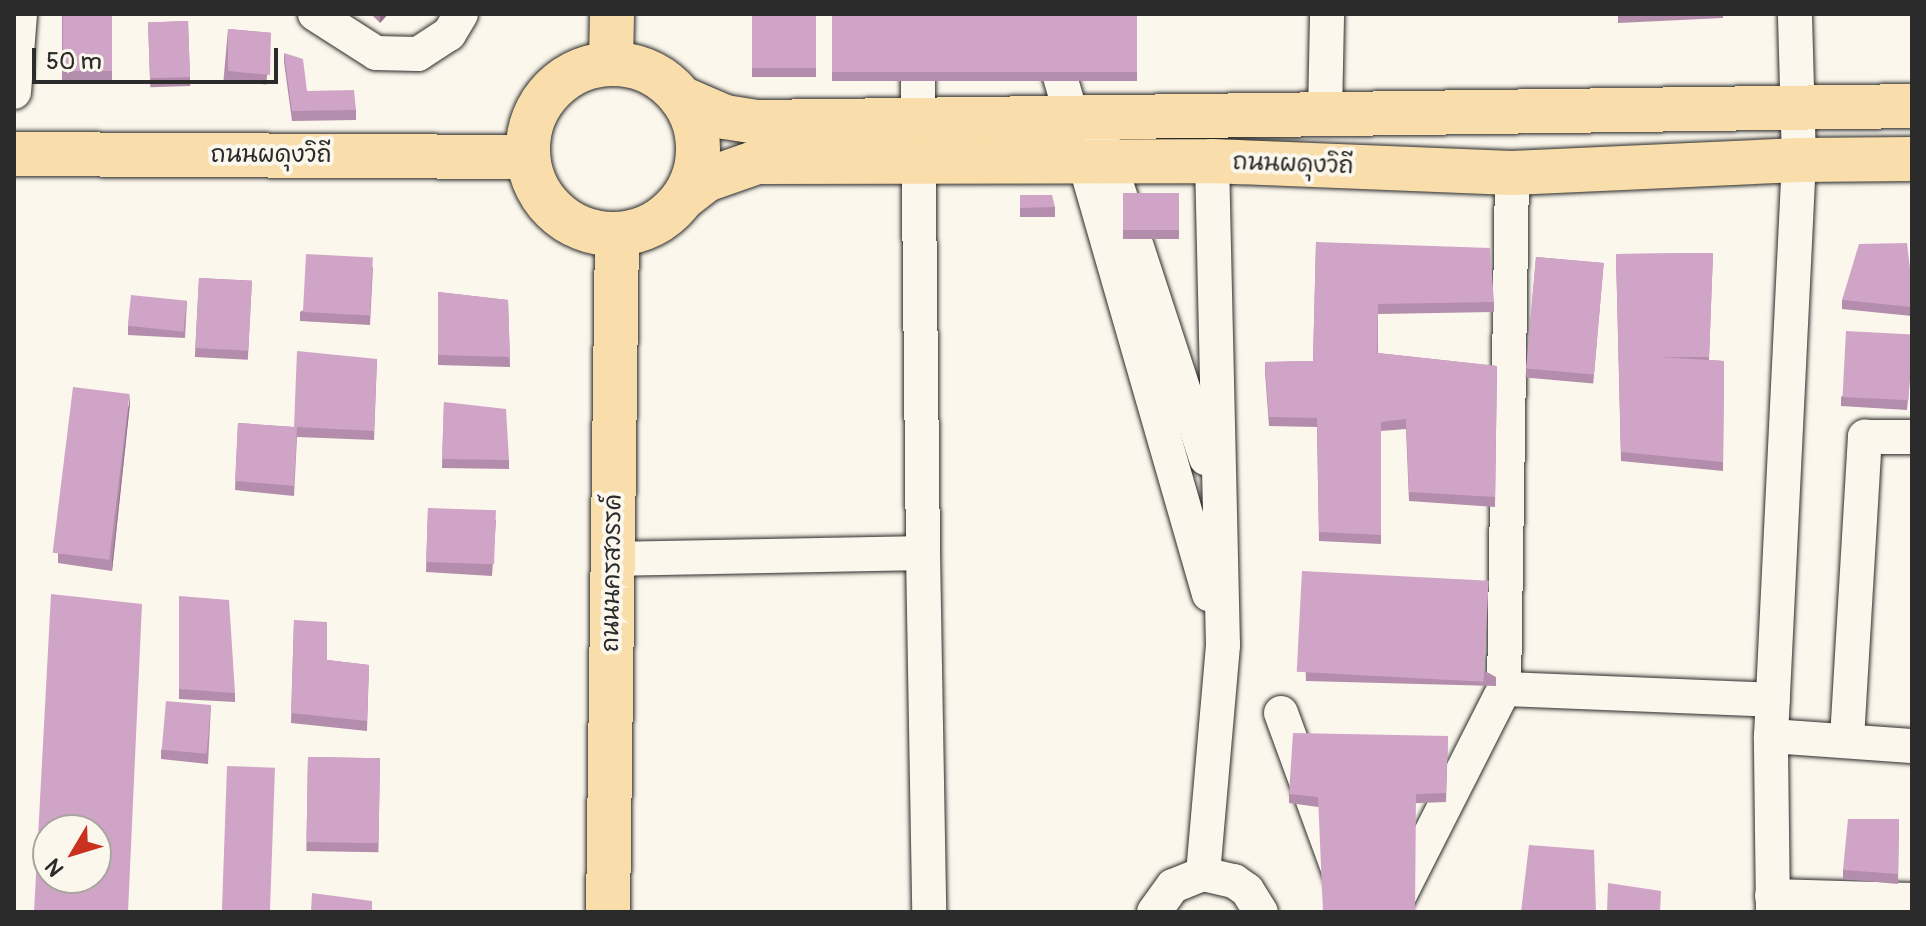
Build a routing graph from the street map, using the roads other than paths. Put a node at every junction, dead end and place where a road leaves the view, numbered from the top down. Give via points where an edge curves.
1 (20, 14) edge
2 (315, 14) edge
3 (461, 14) edge
4 (612, 14) edge
5 (917, 14) edge
6 (1042, 14) edge
7 (1061, 14) edge
8 (1327, 14) edge
9 (1795, 14) edge
10 (611, 63) junction
11 (14, 92) edge
12 (681, 98) junction
13 (1912, 106) edge
14 (1799, 107) junction
15 (1325, 113) junction
16 (14, 154) edge
17 (527, 157) junction
18 (1912, 159) edge
19 (1799, 160) junction
20 (1212, 161) junction
21 (1512, 173) junction
22 (683, 198) junction
23 (617, 234) junction
24 (1912, 437) edge
25 (1218, 493) junction
26 (923, 553) junction
27 (612, 559) junction
28 (1223, 645) junction
29 (1504, 689) junction
30 (1773, 700) junction
31 (1281, 713) dead end
32 (1771, 736) junction
33 (1847, 739) junction
34 (1912, 746) edge
35 (1203, 874) junction
36 (1912, 900) edge
37 (1772, 904) edge
38 (608, 912) edge
39 (929, 912) edge
40 (1154, 912) edge
41 (1261, 912) edge
42 (1354, 912) edge
43 (1391, 912) edge

1 - 11 street
2 - 3 street via 376,53 418,54 449,34
4 - 10 main road
5 - 26 street
6 - 28 street
7 - 25 street
8 - 15 street
9 - 14 street
10 - 12 main road via 638,67
10 - 17 main road via 583,68 559,82 540,103 529,129
12 - 15 main road, ถนนผดุงวิถี via 725,117 757,122
12 - 22 main road via 698,148
13 - 14 main road, ถนนผดุงวิถี
14 - 15 main road, ถนนผดุงวิถี
14 - 19 street
16 - 17 main road, ถนนผดุงวิถี
17 - 23 main road via 537,188 557,213 575,225
18 - 19 main road, ถนนผดุงวิถี
19 - 21 main road, ถนนผดุงวิถี
19 - 30 street
20 - 21 main road, ถนนผดุงวิถี
20 - 22 main road, ถนนผดุงวิถี via 757,162 706,180
20 - 25 street
21 - 29 street
22 - 23 main road via 665,217
23 - 27 main road, ถนนนครสวรรค์
24 - 33 street via 1865,437
25 - 28 street
26 - 27 street
26 - 39 street
27 - 38 main road, ถนนนครสวรรค์
28 - 35 street
29 - 30 street
29 - 43 street
30 - 32 street
31 - 42 street
32 - 33 street
32 - 37 street
33 - 34 street
35 - 40 street via 1173,886
35 - 41 street via 1234,881
36 - 37 street

